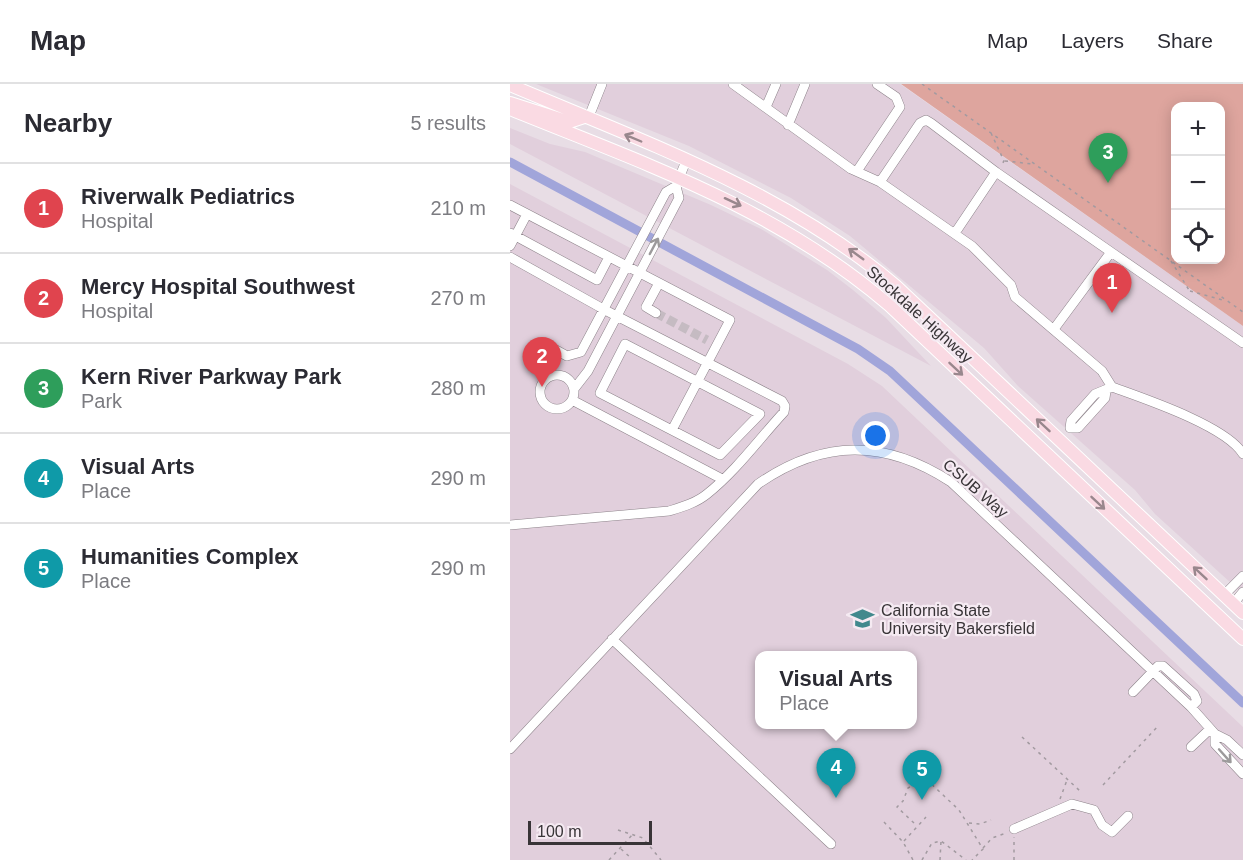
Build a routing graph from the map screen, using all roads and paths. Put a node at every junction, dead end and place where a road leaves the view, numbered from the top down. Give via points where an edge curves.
1 (602, 84) edge
2 (732, 84) edge
3 (776, 84) edge
4 (805, 84) edge
5 (877, 84) edge
6 (922, 84) edge
7 (510, 85) edge
8 (510, 103) edge
9 (766, 107) junction
10 (510, 109) edge
11 (586, 118) junction
12 (788, 125) junction
13 (991, 132) junction
14 (686, 161) junction
15 (1004, 161) junction
16 (1035, 164) junction
17 (857, 171) junction
18 (996, 172) junction
19 (678, 182) junction
20 (880, 182) junction
21 (510, 206) edge
22 (527, 214) junction
23 (955, 233) junction
24 (513, 235) edge
25 (510, 246) edge
26 (1111, 252) junction
27 (510, 257) edge
28 (609, 257) junction
29 (1171, 261) edge
30 (1173, 264) edge
31 (1175, 264) edge
32 (627, 266) junction
33 (640, 273) junction
34 (659, 283) junction
35 (1190, 290) junction
36 (1185, 297) dead end
37 (1229, 302) junction
38 (605, 310) junction
39 (1243, 312) edge
40 (656, 313) dead end
41 (617, 316) junction
42 (1054, 329) junction
43 (707, 340) tunnel mouth
44 (1243, 343) edge
45 (716, 345) junction
46 (556, 350) dead end
47 (707, 363) junction
48 (697, 381) junction
49 (574, 388) junction
50 (1109, 389) junction
51 (572, 400) junction
52 (672, 430) junction
53 (1060, 440) junction
54 (1243, 454) edge
55 (722, 479) junction
56 (510, 525) edge
57 (1243, 576) edge
58 (1243, 592) edge
59 (1229, 600) junction
60 (1243, 613) edge
61 (612, 639) junction
62 (1243, 639) edge
63 (1152, 672) junction
64 (1133, 692) dead end
65 (1158, 726) dead end
66 (1213, 732) junction
67 (1022, 737) dead end
68 (1191, 747) dead end
69 (510, 749) edge
70 (1243, 755) edge
71 (1243, 774) edge
72 (1067, 779) junction
73 (1103, 785) dead end
74 (1080, 791) dead end
75 (1059, 802) dead end
76 (1128, 816) dead end
77 (926, 817) dead end
78 (966, 820) junction
79 (991, 820) dead end
80 (884, 822) dead end
81 (914, 822) dead end
82 (1014, 829) junction
83 (618, 830) dead end
84 (634, 834) junction
85 (941, 841) junction
86 (903, 842) junction
87 (831, 844) dead end
88 (620, 848) junction
89 (982, 849) junction
90 (974, 859) edge
91 (609, 860) edge
92 (632, 860) edge
93 (662, 860) edge
94 (913, 860) edge
95 (922, 860) edge
96 (940, 860) edge
97 (966, 860) edge
98 (1014, 860) edge

1 - 11 street
2 - 9 street
3 - 9 street
4 - 12 street
5 - 17 street via 896,97 900,107
6 - 13 path
7 - 11 main road, Stockdale Highway
8 - 11 main road via 569,122
9 - 12 street
10 - 19 main road, Stockdale Highway
14 -> 11 main road, Stockdale Highway
12 - 17 street
13 - 15 path
13 - 16 path
14 - 19 street
53 -> 14 main road, Stockdale Highway via 860,256 769,199
15 - 16 path
15 - 18 path
16 - 29 path
17 - 20 street
18 - 20 street via 926,120 920,123
18 - 23 street
18 - 26 street
19 - 32 street via 666,192
33 -> 19 street via 679,198
19 -> 62 main road, Stockdale Highway via 729,200 783,229 868,288
20 - 23 street
21 - 22 street
22 - 24 street
22 - 28 street
23 - 42 street via 1011,285 1015,297
24 - 25 street
24 - 28 street via 597,280
26 - 42 street
26 - 44 street
27 - 38 street
28 - 32 street
30 - 35 path
31 - 37 path
32 - 33 street
32 - 38 street
33 - 34 street
33 - 41 street
34 - 40 street via 646,307
34 - 45 street via 729,320
35 - 36 path
35 - 37 path
37 - 39 path
38 - 41 street
38 - 46 street via 581,352 567,356
41 - 47 street
41 - 49 street via 588,371
42 - 50 street via 1102,371
43 - 45 street
45 - 47 street
47 - 48 street
47 - 55 street via 785,406 784,412
48 - 52 street
48 - 52 street via 760,414 720,455
48 - 52 street via 625,344 600,393
49 - 51 street
49 - 51 street via 568,379 557,375 546,378 540,387 540,398 553,409 564,408
50 - 53 street via 1095,394
50 - 54 street via 1156,403 1223,435 1237,444
51 - 55 street
59 -> 53 main road, Stockdale Highway
55 - 56 street via 707,494 669,511
57 - 59 street
58 - 59 street
59 - 60 main road, Stockdale Highway
61 - 63 street, CSUB Way via 758,484 807,457 828,451 865,449 927,466 951,482
61 - 69 street, CSUB Way
61 - 87 street
63 - 64 street
63 - 66 street, CSUB Way
65 - 73 path
66 - 68 street
66 - 70 street, CSUB Way
66 -> 71 street, CSUB Way via 1215,744
67 - 72 path
72 - 74 path
72 - 75 path
76 - 82 street via 1112,832 1102,825 1094,810 1072,804
77 - 86 path
78 - 79 path via 974,824
78 - 81 path via 924,778 908,788 897,807
78 - 89 path
80 - 86 path
82 - 89 path via 993,838
82 - 98 path
83 - 84 path
84 - 88 path
84 - 93 path via 651,845
85 - 95 path via 932,843
85 - 96 path
85 - 97 path
86 - 94 path
88 - 91 path
88 - 92 path
89 - 90 path

